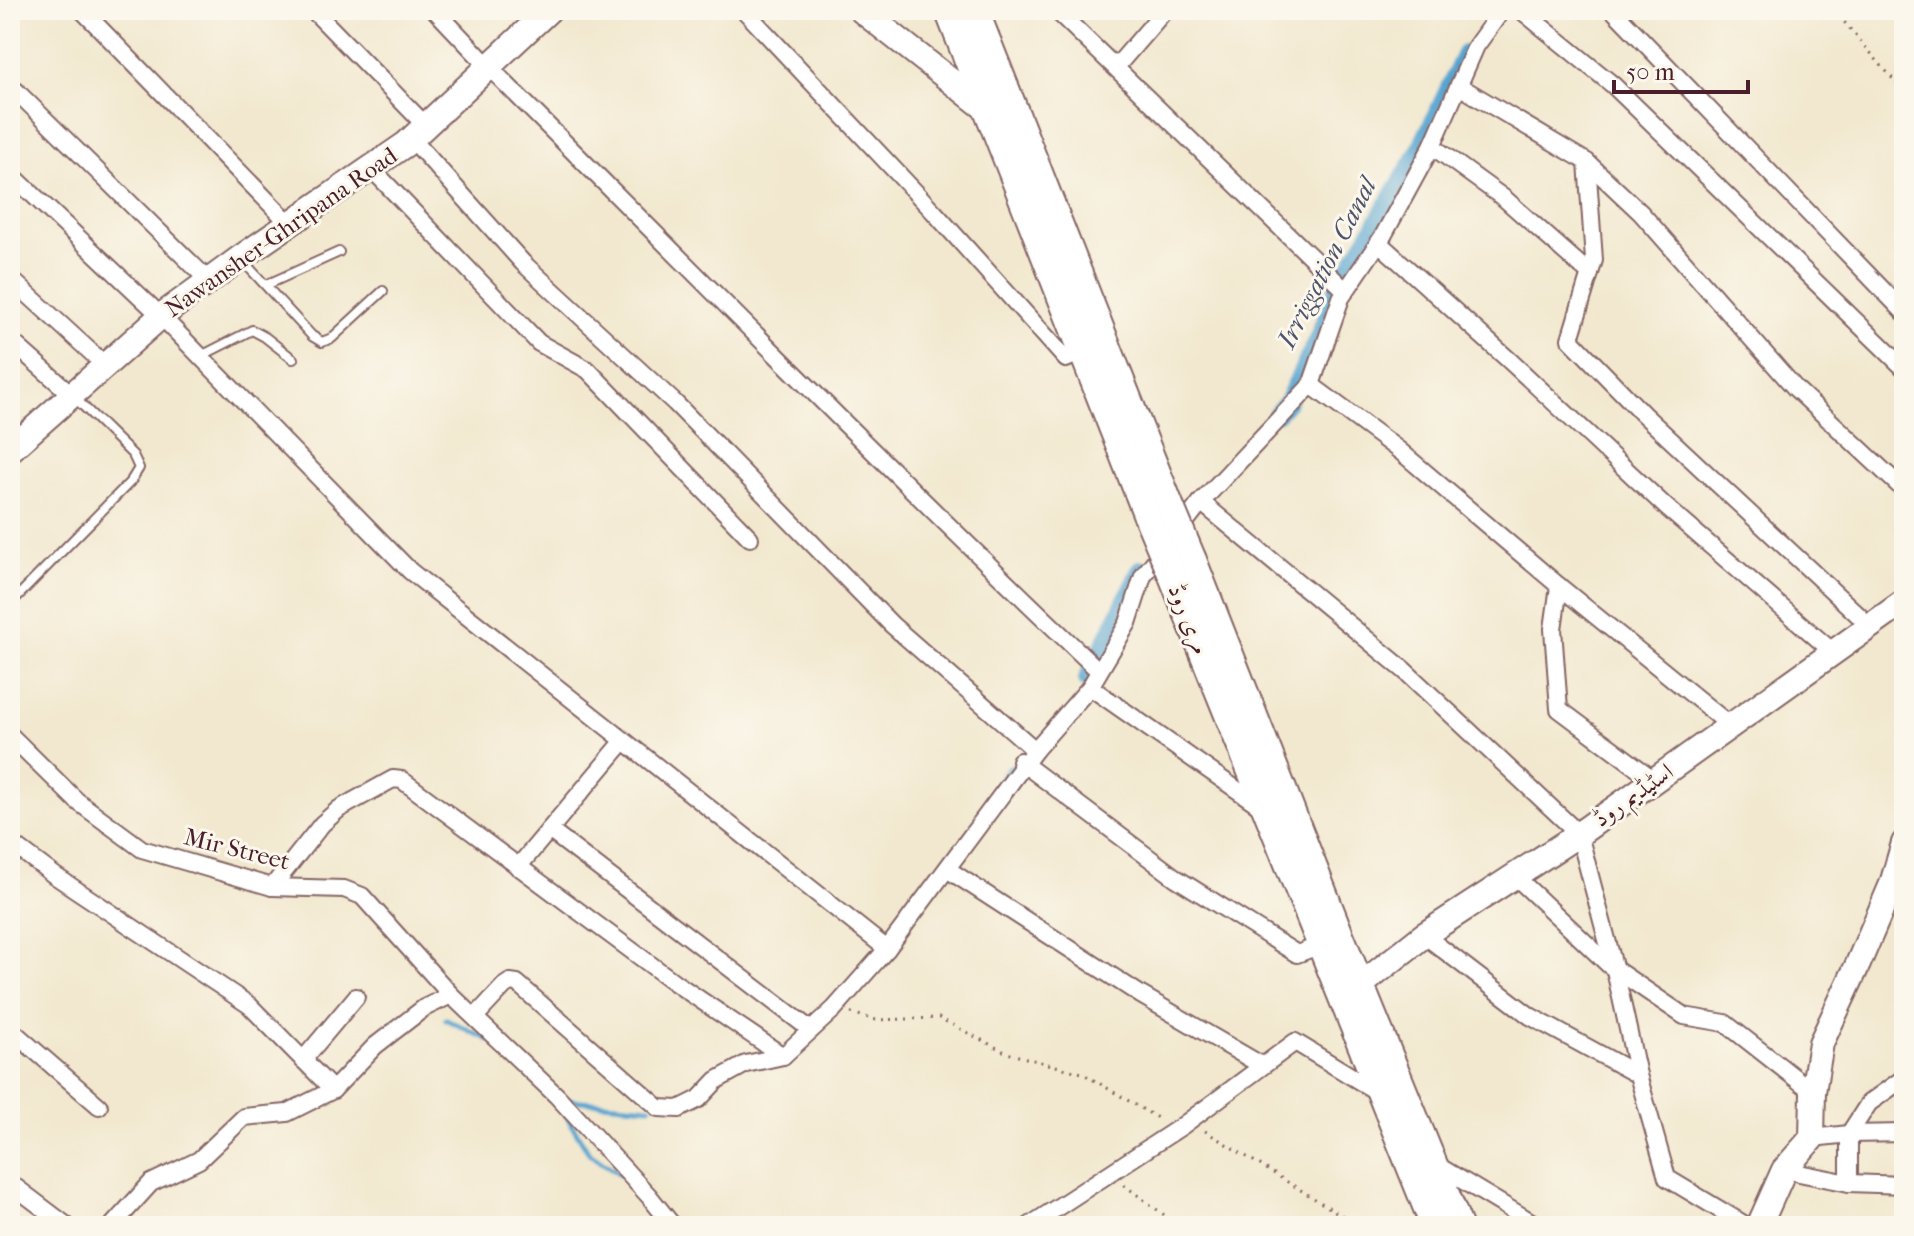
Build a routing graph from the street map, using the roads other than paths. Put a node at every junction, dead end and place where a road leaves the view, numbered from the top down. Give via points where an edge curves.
1 (82, 10) edge
2 (313, 10) edge
3 (435, 10) edge
4 (549, 10) edge
5 (744, 10) edge
6 (861, 10) edge
7 (948, 10) edge
8 (975, 10) edge
9 (1056, 10) edge
10 (1165, 10) edge
11 (1502, 10) edge
12 (1521, 10) edge
13 (1613, 10) edge
14 (489, 67) junction
15 (1116, 67) junction
16 (10, 85) edge
17 (1459, 86) junction
18 (989, 111) junction
19 (419, 132) junction
20 (1432, 146) junction
21 (1587, 162) junction
22 (371, 168) junction
23 (10, 173) edge
24 (290, 224) junction
25 (1379, 243) junction
26 (339, 252) dead end
27 (240, 258) junction
28 (1590, 274) junction
29 (10, 278) edge
30 (209, 281) junction
31 (266, 285) junction
32 (1345, 290) junction
33 (383, 291) dead end
34 (1904, 312) edge
35 (161, 316) junction
36 (10, 340) edge
37 (1082, 352) junction
38 (200, 357) junction
39 (293, 359) dead end
40 (105, 365) junction
41 (1904, 368) edge
42 (1311, 385) junction
43 (71, 394) junction
44 (10, 450) edge
45 (1904, 490) edge
46 (1201, 502) junction
47 (1159, 511) junction
48 (750, 538) dead end
49 (1559, 586) junction
50 (1904, 602) edge
51 (10, 604) edge
52 (1870, 626) junction
53 (1833, 652) junction
54 (1099, 671) junction
55 (1090, 687) junction
56 (1732, 727) junction
57 (10, 735) edge
58 (623, 742) junction
59 (1035, 750) junction
60 (1022, 763) junction
61 (1654, 780) junction
62 (1279, 820) junction
63 (549, 830) junction
64 (1579, 834) junction
65 (10, 842) edge
66 (1904, 843) edge
67 (518, 867) junction
68 (947, 869) junction
69 (1516, 877) junction
70 (272, 887) junction
71 (1424, 935) junction
72 (1321, 945) junction
73 (887, 949) junction
74 (1615, 970) junction
75 (1361, 985) junction
76 (451, 995) junction
77 (356, 997) dead end
78 (475, 1017) junction
79 (10, 1029) edge
80 (811, 1030) junction
81 (783, 1056) junction
82 (303, 1060) junction
83 (1261, 1065) junction
84 (1638, 1075) junction
85 (1904, 1078) edge
86 (333, 1090) junction
87 (1813, 1092) junction
88 (1379, 1093) junction
89 (99, 1106) dead end
90 (1904, 1133) edge
91 (1849, 1134) junction
92 (1812, 1138) junction
93 (1784, 1170) junction
94 (10, 1183) edge
95 (1434, 1183) junction
96 (1849, 1183) junction
97 (1904, 1185) edge
98 (67, 1226) edge
99 (112, 1226) edge
100 (673, 1226) edge
101 (1029, 1226) edge
102 (1434, 1226) edge
103 (1459, 1226) edge
104 (1538, 1226) edge
105 (1747, 1226) edge
106 (1759, 1226) edge

1 - 24 street
2 - 19 street
3 - 14 street
4 - 14 street, Nawansher-Ghripana Road
5 - 37 street via 1066,359
6 - 18 street
7 - 18 main road, مری روڈ
8 - 47 main road, مری روڈ
9 - 15 street
10 - 15 street
11 - 17 street via 1476,46
12 - 41 street via 1613,85
13 - 34 street
14 - 19 street, Nawansher-Ghripana Road
14 - 54 street
15 - 32 street
16 - 30 street
17 - 20 street
17 - 21 street
18 - 37 main road, مری روڈ
19 - 22 street, Nawansher-Ghripana Road
19 - 59 street via 523,263 675,403 892,625
20 - 25 street
20 - 28 street via 1505,199
21 - 28 street via 1594,260
21 - 45 street via 1641,213 1795,388
22 - 24 street, Nawansher-Ghripana Road
22 - 48 street via 539,343 588,370
23 - 35 street
24 - 27 street, Nawansher-Ghripana Road
25 - 32 street
25 - 53 street via 1666,507
26 - 31 lane
27 - 30 street, Nawansher-Ghripana Road
27 - 31 lane
28 - 52 street via 1570,339
29 - 40 street
30 - 35 street, Nawansher-Ghripana Road
31 - 33 lane via 322,342
32 - 42 street
35 - 38 street
35 - 40 street, Nawansher-Ghripana Road
36 - 43 street
37 - 47 main road, مری روڈ
38 - 39 lane via 252,330
38 - 58 street via 410,571
40 - 43 street, Nawansher-Ghripana Road
42 - 46 street
42 - 49 street via 1400,451
43 - 44 street, Nawansher-Ghripana Road
43 - 51 lane via 133,455 139,468
46 - 54 street via 1143,576 1128,623
46 - 64 street via 1404,670
47 - 62 main road, مری روڈ, bridge
49 - 56 street
49 - 61 street via 1553,629 1559,709
50 - 52 street, اسٹیڈیم روڈ
52 - 53 street, اسٹیڈیم روڈ
53 - 56 street, اسٹیڈیم روڈ
54 - 55 street
55 - 59 street
55 - 62 street
56 - 61 street, اسٹیڈیم روڈ
57 - 70 street, Mir Street via 77,801 142,849
58 - 63 street
58 - 73 street
59 - 60 street
60 - 68 street
60 - 72 street via 1176,878 1297,954
61 - 64 street, اسٹیڈیم روڈ
62 - 72 main road, مری روڈ
62 - 75 main road, مری روڈ
63 - 67 street
63 - 80 street
64 - 69 street, اسٹیڈیم روڈ
64 - 74 street
65 - 82 street via 249,1005
66 - 87 street via 1892,884 1821,1043
67 - 70 street via 402,780 393,779 322,824
67 - 81 street
68 - 73 street
68 - 83 street via 1141,995
69 - 71 street, اسٹیڈیم روڈ
69 - 74 street
70 - 76 street, Mir Street via 344,889 362,896
71 - 75 street, اسٹیڈیم روڈ
71 - 84 street via 1530,1016
72 - 88 main road, مری روڈ
73 - 80 street
74 - 84 street
74 - 87 street via 1684,1016 1725,1023
75 - 95 main road, مری روڈ
76 - 78 street, Mir Street
76 - 86 street via 424,1008 375,1046
77 - 82 street
78 - 81 street via 504,986 517,983 659,1108 679,1109 746,1064
78 - 100 street, Mir Street via 557,1096
79 - 89 street
80 - 81 street
82 - 86 street
83 - 88 street via 1295,1042
83 - 101 street via 1182,1125
84 - 105 street via 1667,1178
85 - 91 street via 1869,1103
86 - 99 street via 287,1113 244,1117 199,1160 151,1183
87 - 92 street
88 - 95 main road, مری روڈ
90 - 91 street
91 - 92 street
91 - 96 street
92 - 93 street
93 - 96 street
93 - 106 street
94 - 98 street
95 - 102 main road, مری روڈ
95 - 103 main road, مری روڈ
95 - 104 street
96 - 97 street

